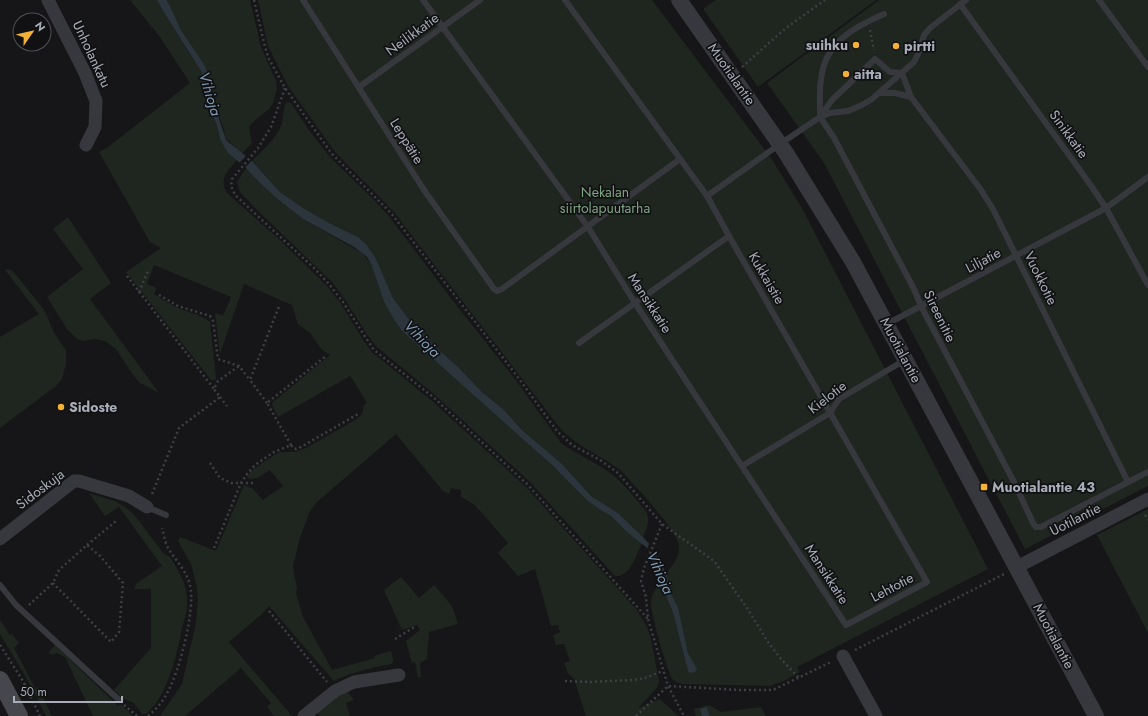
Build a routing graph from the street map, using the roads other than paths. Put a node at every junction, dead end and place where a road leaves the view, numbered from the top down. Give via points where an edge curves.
1 (48, 0) edge
2 (303, 0) edge
3 (423, 0) edge
4 (480, 0) edge
5 (565, 0) edge
6 (679, 0) edge
7 (966, 0) edge
8 (1099, 0) edge
9 (960, 4) junction
10 (884, 14) dead end
11 (442, 27) junction
12 (1148, 67) edge
13 (902, 73) junction
14 (359, 87) junction
15 (878, 93) junction
16 (911, 97) junction
17 (820, 117) junction
18 (780, 144) junction
19 (86, 145) dead end
20 (680, 158) junction
21 (1148, 177) edge
22 (708, 196) junction
23 (1106, 208) junction
24 (588, 227) junction
25 (729, 236) junction
26 (1017, 256) junction
27 (1148, 285) edge
28 (635, 303) junction
29 (921, 306) junction
30 (887, 324) junction
31 (579, 343) dead end
32 (906, 359) junction
33 (830, 413) junction
34 (742, 466) junction
35 (1148, 472) edge
36 (1128, 482) junction
37 (1148, 499) edge
38 (147, 507) joint
39 (166, 515) dead end
40 (0, 539) edge
41 (1016, 567) junction
42 (927, 582) joint
43 (0, 585) edge
44 (846, 625) joint
45 (844, 656) dead end
46 (399, 675) dead end
47 (0, 680) edge
48 (118, 699) road end
49 (19, 716) edge
50 (304, 716) edge
51 (876, 716) edge
52 (1096, 716) edge

1 - 19 street, Unholankatu via 85,73 96,101 95,128
2 - 14 lane, Leppätie
3 - 11 lane, Mansikkatie
4 - 11 lane, Neilikkatie
5 - 20 lane, Kukkaistie
6 - 18 street, Muotialantie
7 - 9 lane
8 - 12 lane
9 - 13 lane via 924,35 914,62
9 - 23 lane, Sinikkatie
10 - 17 lane via 846,34 827,57 821,78
11 - 14 lane, Neilikkatie
11 - 24 lane, Mansikkatie
13 - 15 lane
13 - 16 lane, Vuokkotie
13 - 17 lane via 890,72 875,59 832,100
14 - 24 lane, Leppätie via 424,190 497,291 502,290
15 - 16 lane via 895,93
15 - 17 lane via 862,105 848,111
16 - 26 lane, Vuokkotie via 981,190
17 - 18 lane
17 - 29 lane, Sireenitie via 838,145
18 - 22 lane
18 - 30 street, Muotialantie via 835,230
20 - 22 lane, Kukkaistie
20 - 24 lane
21 - 23 lane, Liljatie
22 - 25 lane, Kukkaistie
23 - 26 lane, Liljatie
23 - 27 lane, Sinikkatie
24 - 28 lane, Mansikkatie
25 - 28 lane
25 - 33 lane, Kukkaistie
26 - 29 lane, Liljatie
26 - 36 lane, Vuokkotie
28 - 31 lane
28 - 34 lane, Mansikkatie
29 - 30 lane, Liljatie
29 - 36 lane, Sireenitie via 1036,527 1041,527
30 - 32 street, Muotialantie
32 - 33 lane, Kielotie via 839,399
32 - 41 street, Muotialantie
33 - 34 lane, Kielotie
33 - 42 lane, Kukkaistie
34 - 44 lane, Mansikkatie
35 - 36 lane
37 - 41 street, Uotilantie
38 - 39 lane
38 - 40 street, Sidoskuja via 129,496 74,481
41 - 52 street, Muotialantie
42 - 44 lane, Lehtotie
43 - 48 lane via 22,611
45 - 51 street
46 - 50 street via 354,682 335,691
47 - 49 main road

